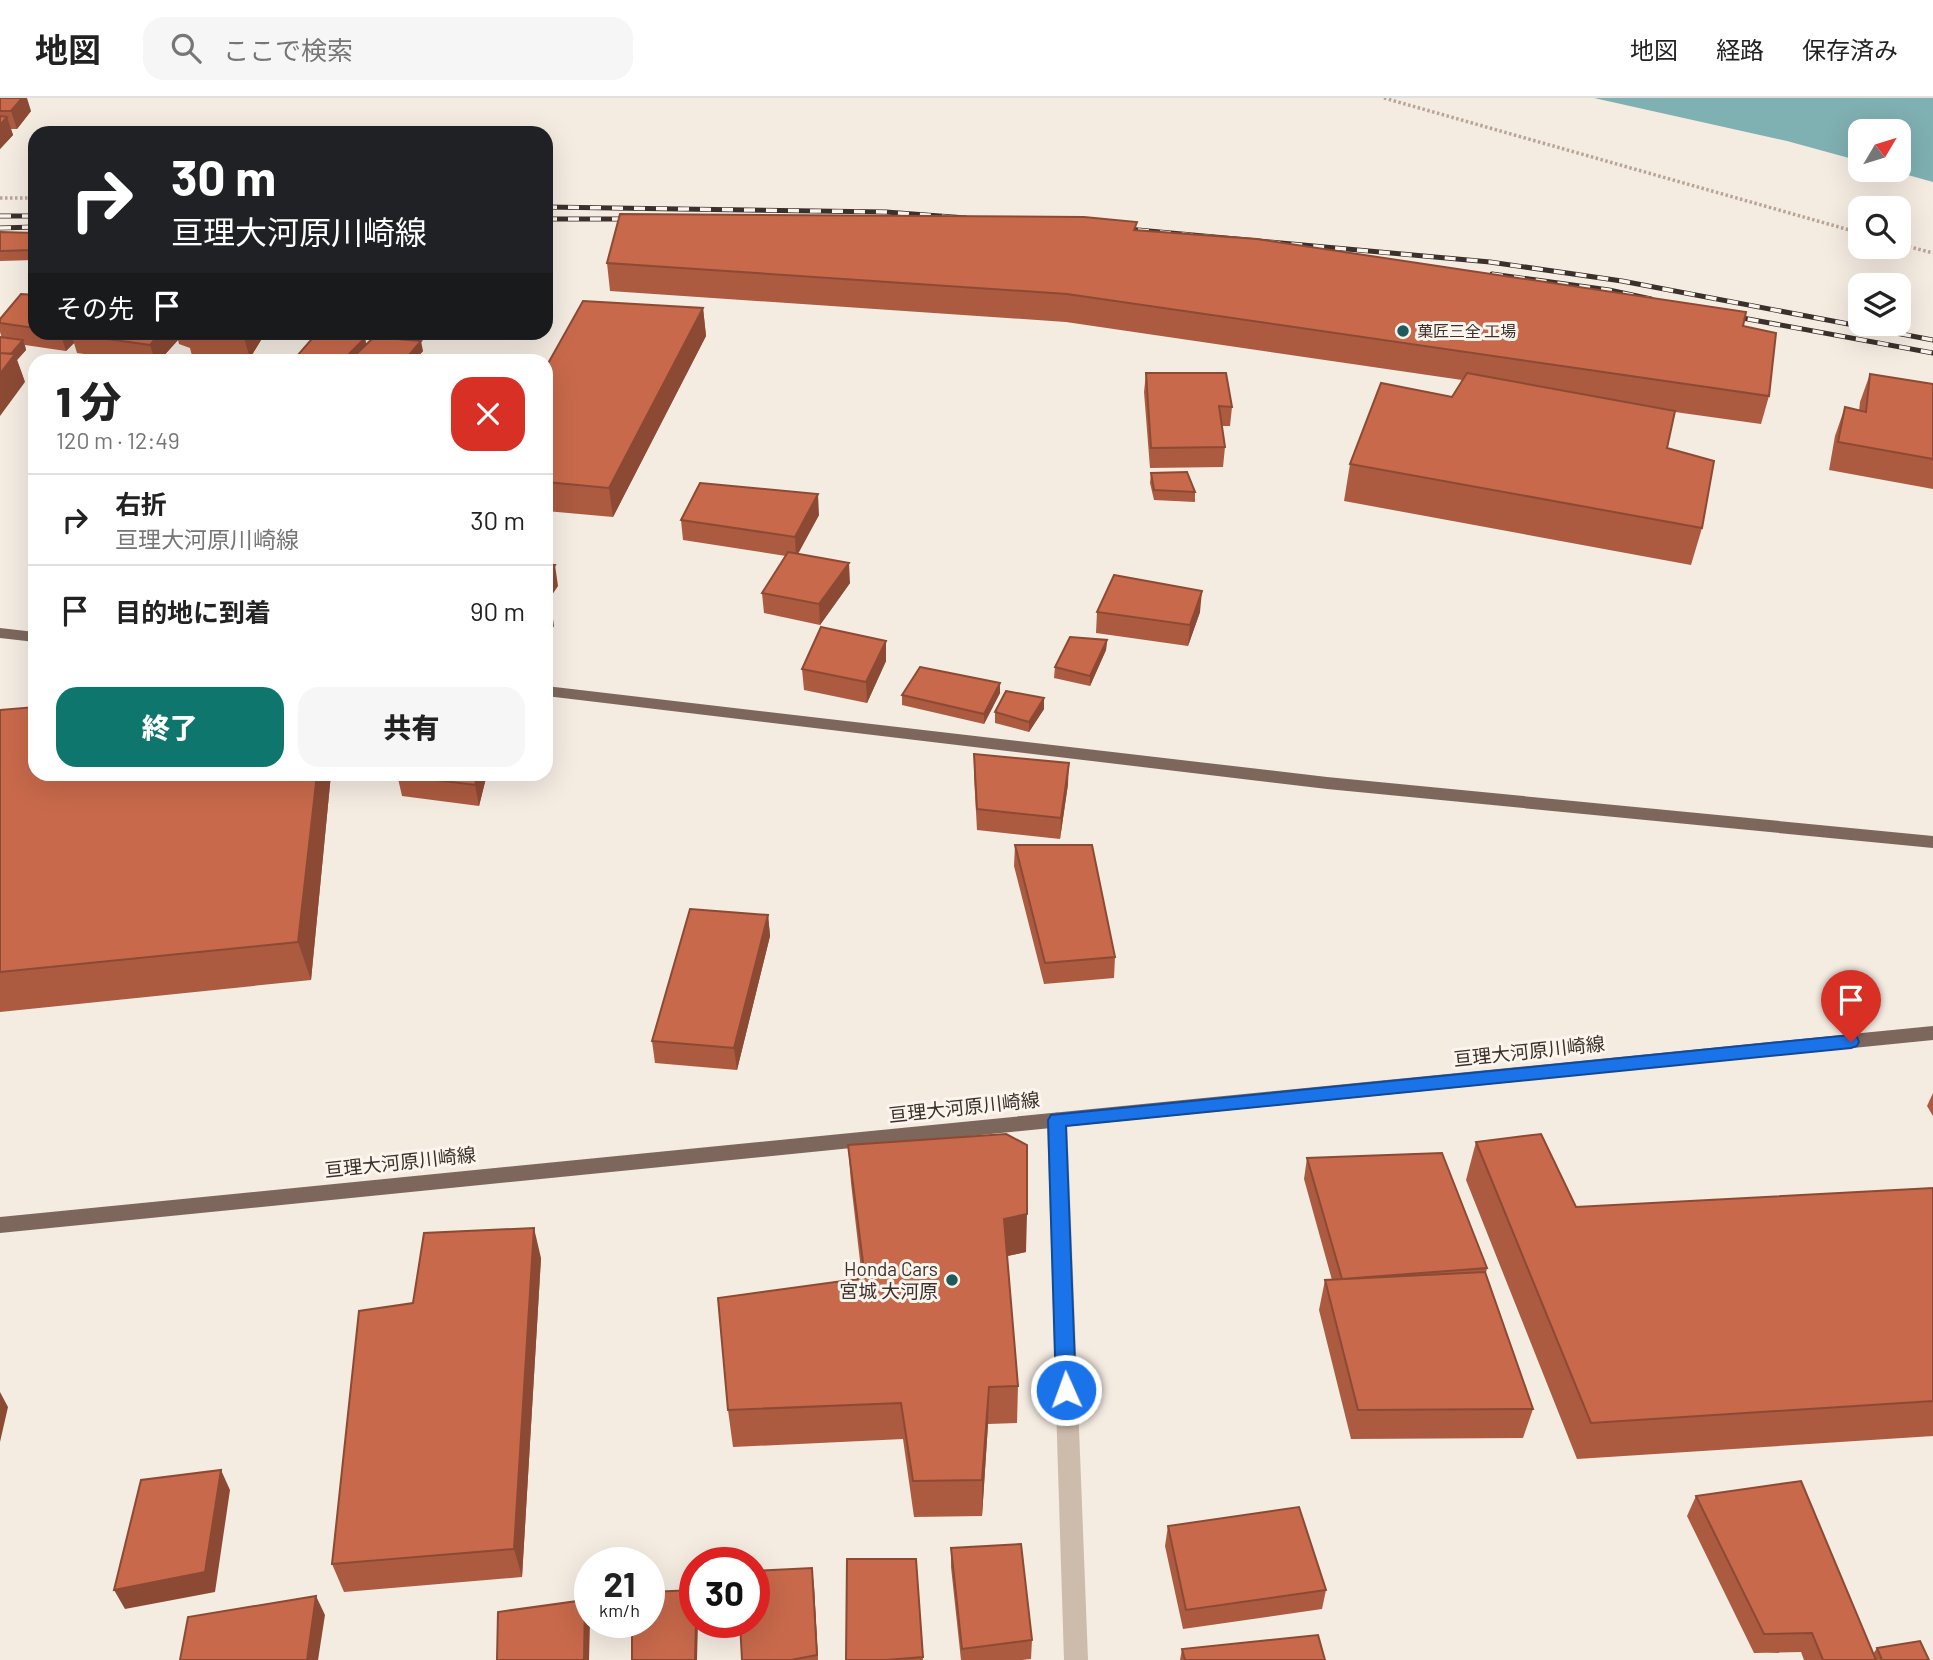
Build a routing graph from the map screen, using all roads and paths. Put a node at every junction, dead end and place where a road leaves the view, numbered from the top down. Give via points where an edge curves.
1 (1384, 98) edge
2 (0, 198) edge
3 (28, 198) edge
4 (1848, 230) edge
5 (1911, 247) edge
6 (1933, 253) edge
7 (0, 633) edge
8 (28, 636) edge
9 (553, 692) edge
10 (1933, 842) edge
11 (1933, 1033) edge
12 (1057, 1120) junction
13 (0, 1225) edge
14 (1076, 1660) edge

1 - 4 path
2 - 3 path
5 - 6 path
7 - 8 main road
9 - 10 main road via 1327,783
11 - 12 main road, 亘理大河原川崎線
12 - 13 main road, 亘理大河原川崎線
12 - 14 street

